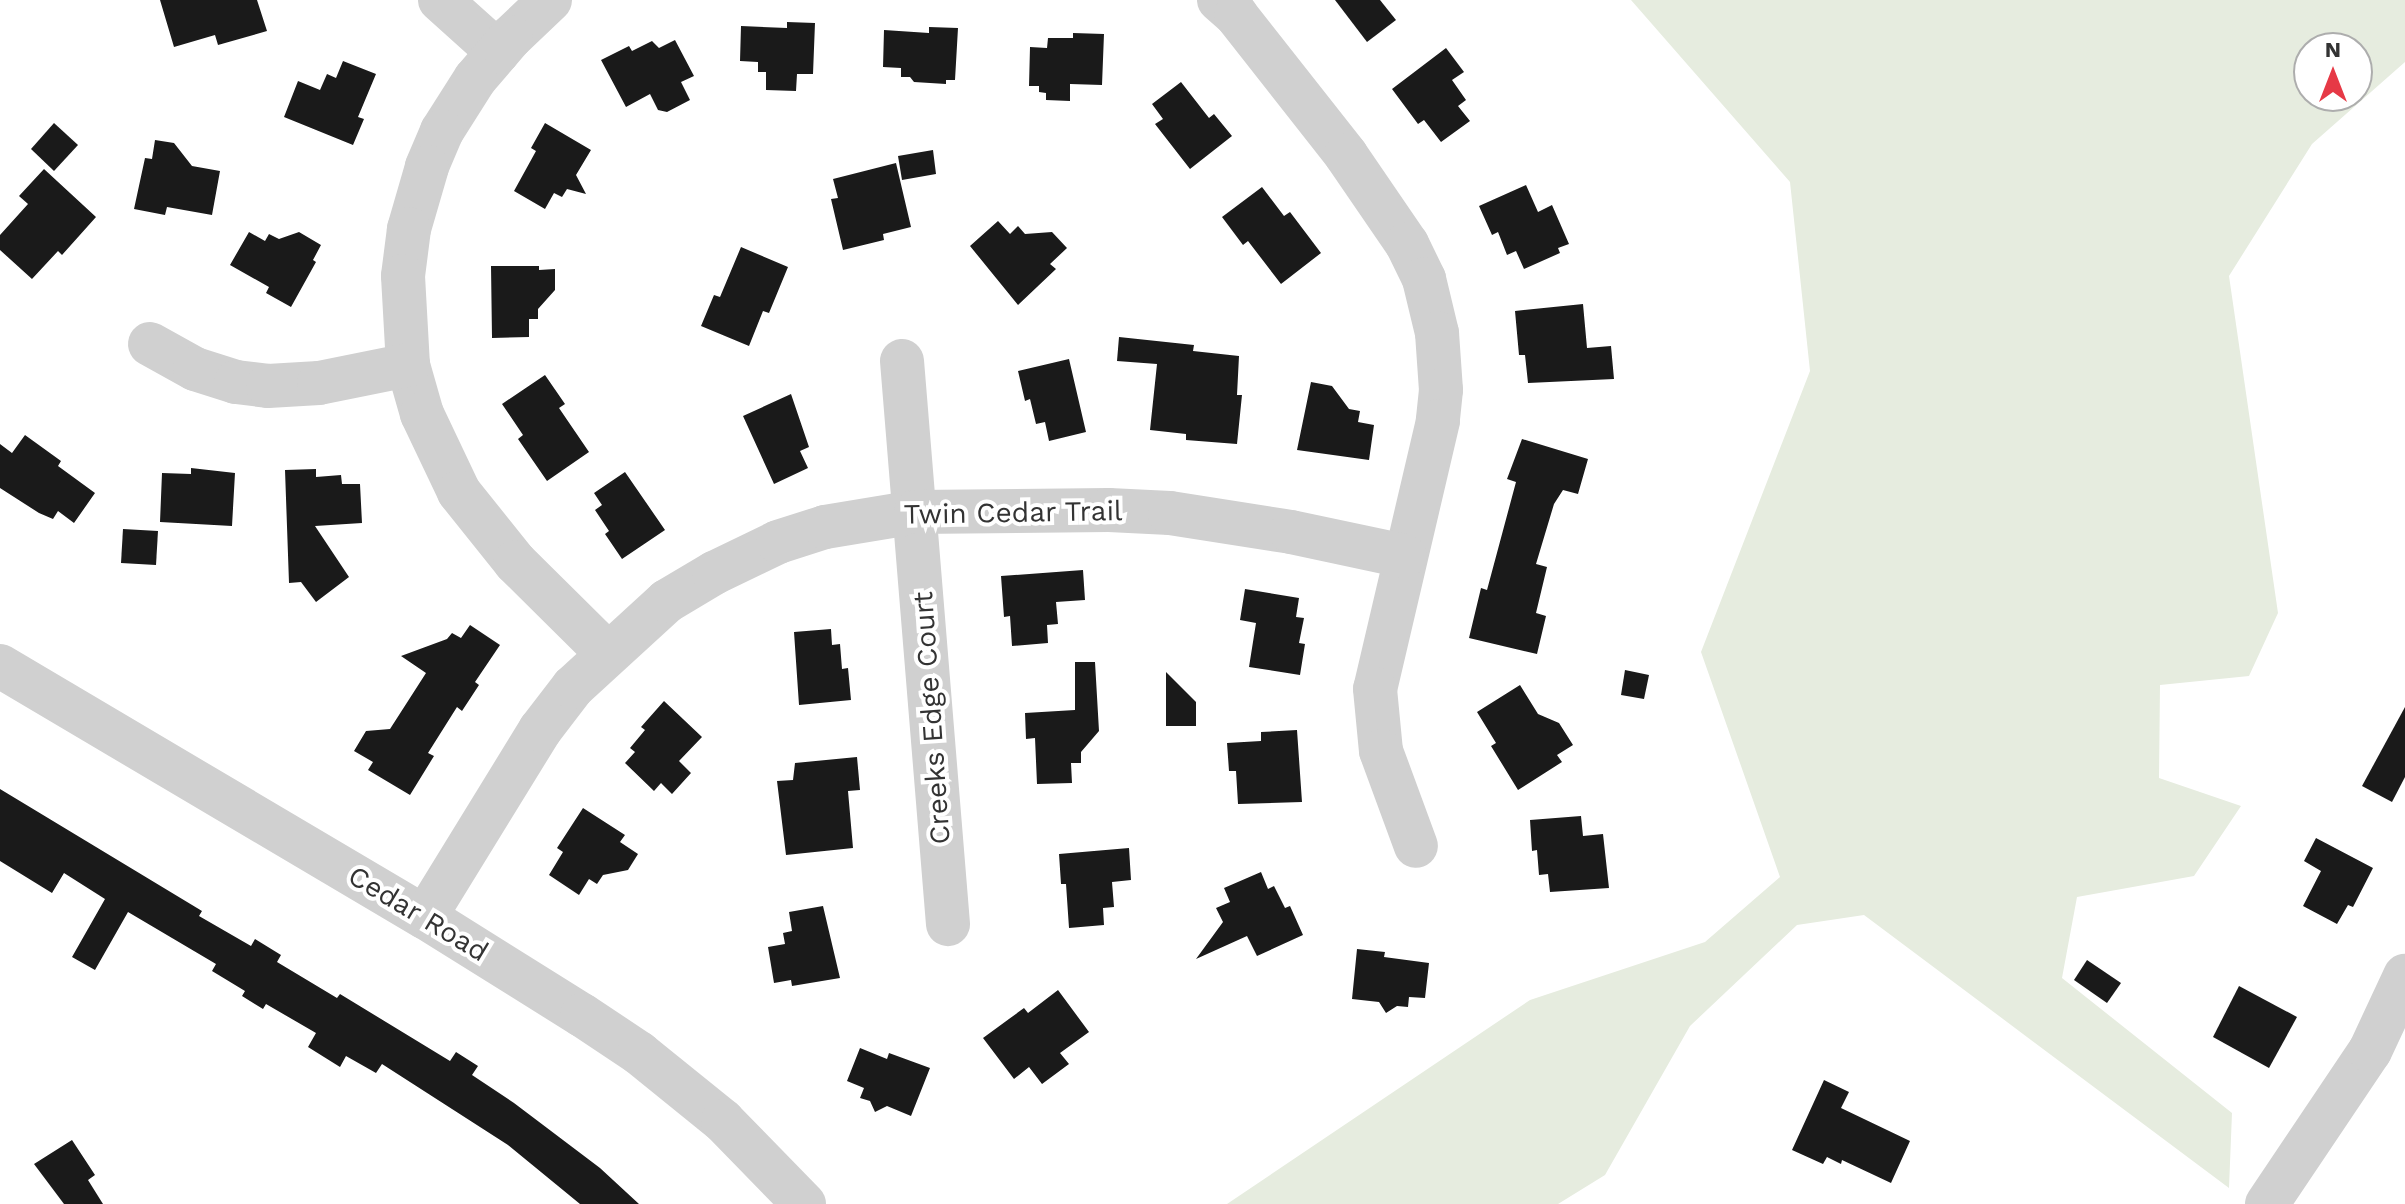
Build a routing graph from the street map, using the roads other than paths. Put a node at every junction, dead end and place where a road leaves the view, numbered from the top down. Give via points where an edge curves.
1 (440, 0) edge
2 (550, 0) edge
3 (1219, 0) edge
4 (498, 52) junction
5 (150, 344) dead end
6 (902, 361) dead end
7 (408, 365) junction
8 (916, 512) junction
9 (1404, 556) junction
10 (607, 653) junction
11 (0, 666) edge
12 (1416, 846) dead end
13 (425, 917) junction
14 (948, 924) dead end
15 (2405, 976) edge
16 (804, 1204) edge
17 (2267, 1204) edge

1 - 4 street
2 - 4 street
3 - 9 street via 1346,155 1407,244 1424,279 1437,333 1441,390
4 - 7 street via 442,131 409,229 403,276
5 - 7 street via 195,369 268,386 319,383
6 - 8 street, Creeks Edge Court
7 - 10 street via 422,414 466,504 515,562
8 - 9 street, Twin Cedar Trail via 1037,508 1170,513
8 - 10 street, Twin Cedar Trail via 825,527 778,542 667,601
8 - 14 street, Creeks Edge Court
9 - 12 street via 1378,669 1375,709 1381,751
10 - 13 street, Twin Cedar Trail via 540,730
11 - 13 street, Cedar Road
13 - 16 street, Cedar Road via 639,1053 723,1121
15 - 17 street via 2370,1051

